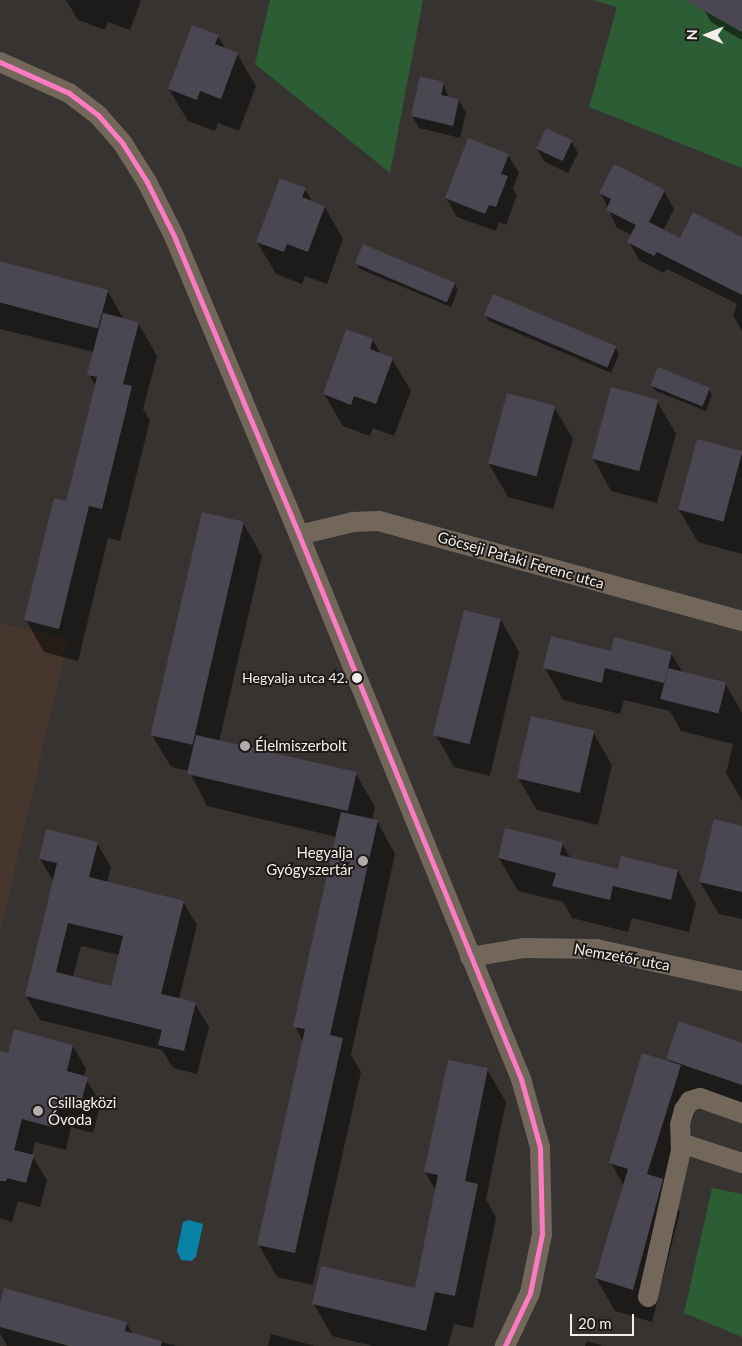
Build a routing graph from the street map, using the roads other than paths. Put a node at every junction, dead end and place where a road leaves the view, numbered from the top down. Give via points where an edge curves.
1 (0, 62) edge
2 (299, 536) junction
3 (742, 621) edge
4 (470, 957) junction
5 (742, 981) edge
6 (742, 1113) edge
7 (681, 1143) junction
8 (742, 1163) edge
9 (648, 1297) dead end
10 (505, 1346) edge

1 - 2 street via 52,84 80,101 112,129 132,157 174,236
2 - 3 street, Göcseji Pataki Ferenc utca via 354,522 379,521
2 - 4 street
4 - 5 street, Nemzetőr utca via 524,948 596,949
4 - 10 street via 521,1079 540,1147 542,1234 537,1267 530,1293
6 - 7 street via 700,1098 690,1101 680,1125
7 - 8 street
7 - 9 street via 673,1194

